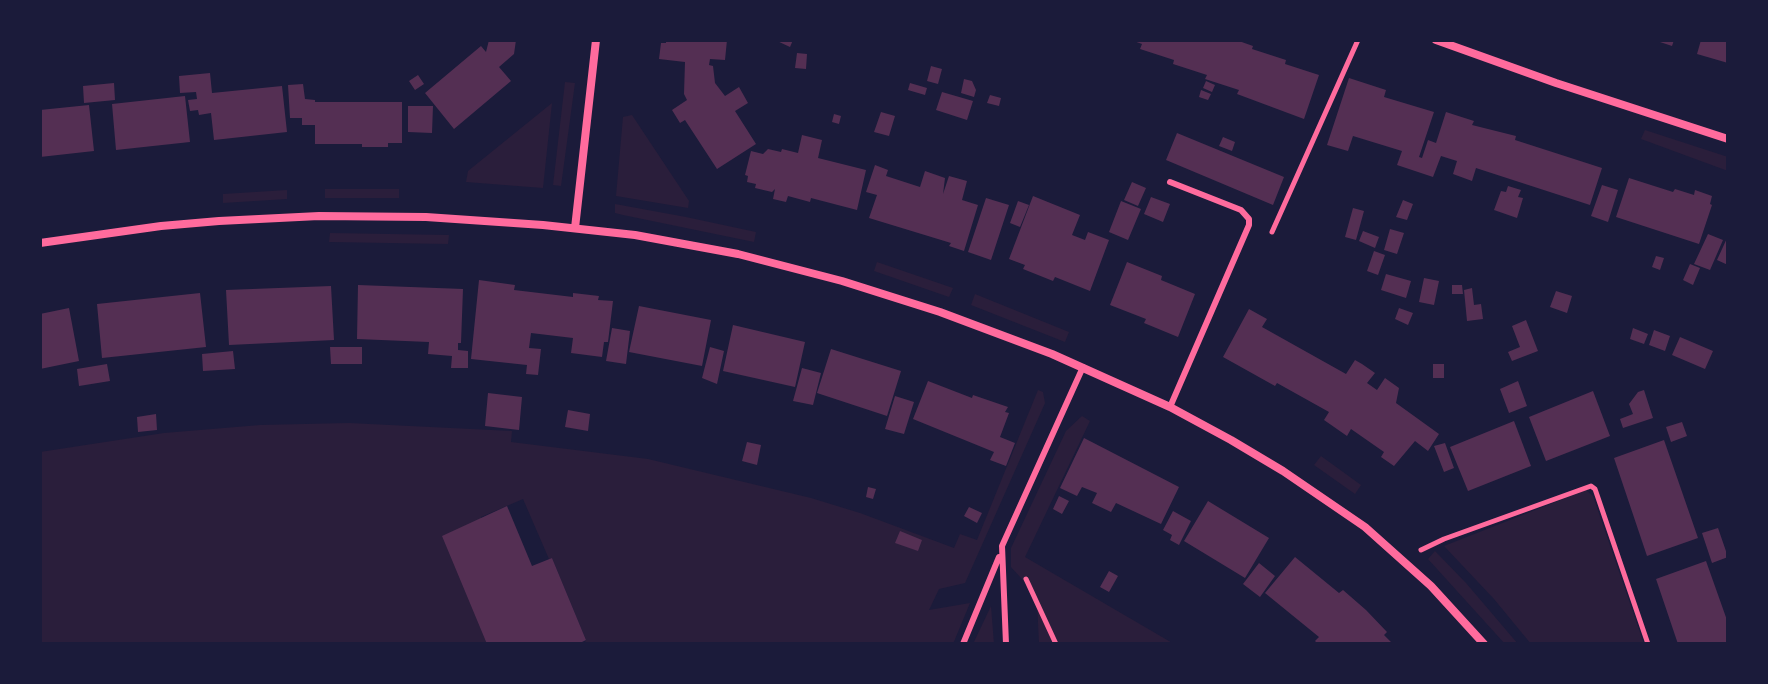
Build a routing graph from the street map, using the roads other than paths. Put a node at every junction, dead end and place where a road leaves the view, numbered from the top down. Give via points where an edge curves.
1 (596, 40) edge
2 (1436, 40) edge
3 (1728, 139) edge
4 (1170, 182) dead end
5 (575, 228) junction
6 (40, 243) edge
7 (1083, 367) junction
8 (1170, 407) junction
9 (1001, 554) junction
10 (963, 644) edge
11 (1006, 644) edge
12 (1484, 644) edge

1 - 5 street
2 - 3 street
4 - 8 lane via 1241,210 1249,225
5 - 6 street via 426,217 319,216 161,226
5 - 7 street via 689,244 835,279
7 - 8 street
7 - 9 lane
8 - 12 street via 1283,471 1365,527
9 - 10 lane
9 - 11 lane

